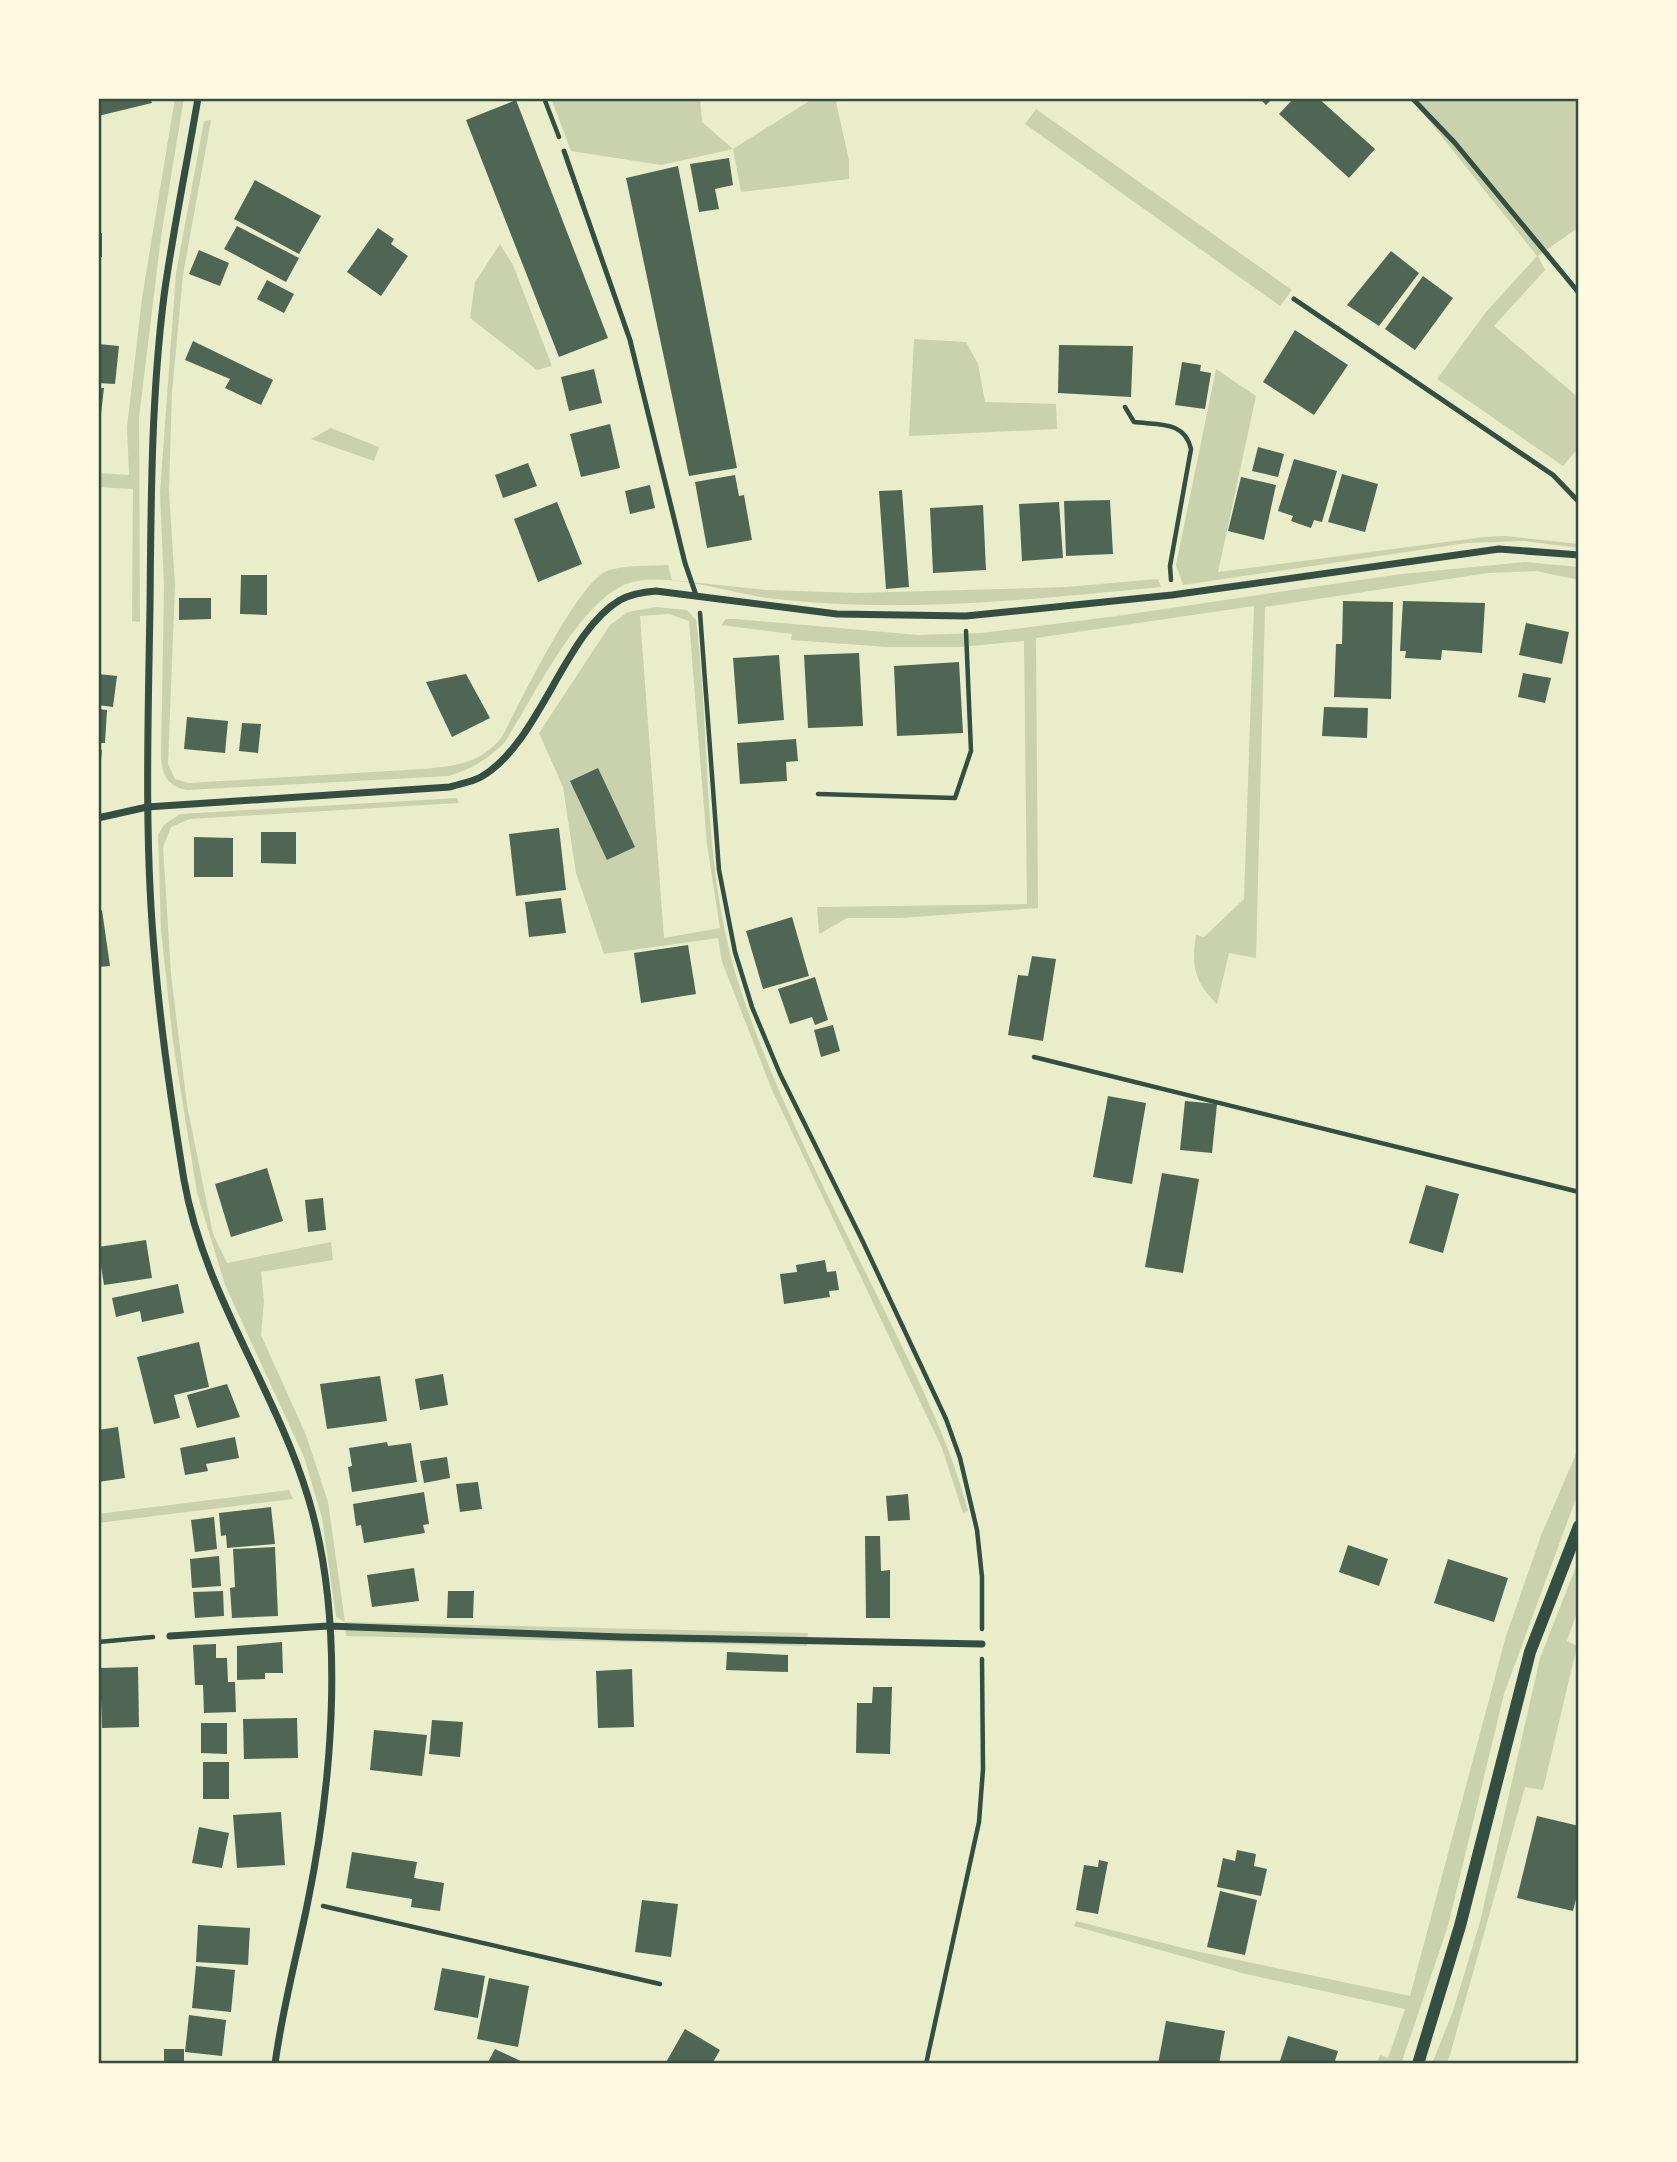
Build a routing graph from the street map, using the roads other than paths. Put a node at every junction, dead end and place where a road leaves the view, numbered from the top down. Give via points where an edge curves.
1 (198, 98) edge
2 (1412, 98) edge
3 (564, 151) road end
4 (1579, 293) edge
5 (1294, 299) dead end
6 (1579, 502) edge
7 (1579, 555) edge
8 (696, 595) junction
9 (147, 807) junction
10 (98, 818) edge
11 (1579, 1526) edge
12 (328, 1626) junction
13 (170, 1636) road end
14 (982, 1644) road end
15 (275, 2064) edge
16 (1418, 2064) edge

1 - 9 street via 164,297 156,387
2 - 4 lane
3 - 8 lane via 630,340
5 - 6 lane via 1553,475
7 - 8 street via 1499,549 1171,595 966,616 836,614
8 - 9 street via 637,593 605,611 520,737 480,778 450,787
9 - 10 street
9 - 12 street via 155,958 185,1185 200,1247 218,1294 269,1396 310,1502 324,1569
11 - 16 street via 1530,1653 1460,1926
12 - 13 street
12 - 14 street
12 - 15 street via 328,1777

